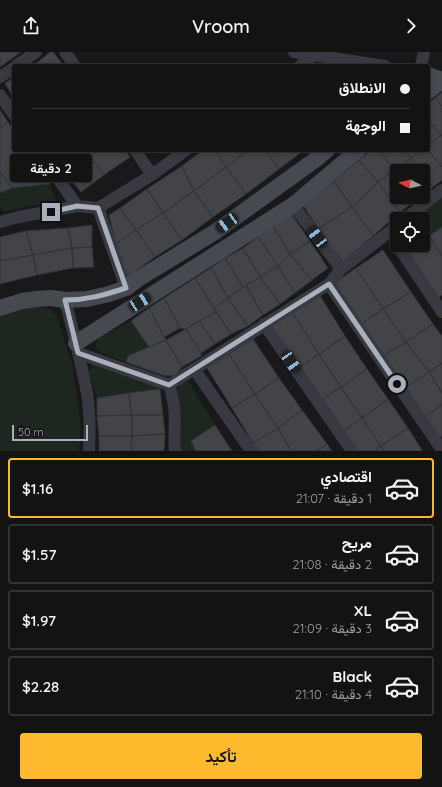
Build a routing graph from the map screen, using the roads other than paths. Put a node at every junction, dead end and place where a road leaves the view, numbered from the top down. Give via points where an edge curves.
1 (36, 52) edge
2 (65, 52) edge
3 (294, 52) edge
4 (424, 52) edge
5 (314, 55) junction
6 (19, 64) edge
7 (74, 64) edge
8 (303, 64) edge
9 (372, 64) edge
10 (421, 64) edge
11 (12, 69) edge
12 (430, 76) edge
13 (0, 77) edge
14 (442, 80) edge
15 (430, 90) edge
16 (0, 95) edge
17 (12, 112) edge
18 (39, 152) edge
19 (136, 152) edge
20 (183, 152) edge
21 (325, 152) edge
22 (356, 152) edge
23 (152, 175) junction
24 (442, 190) edge
25 (293, 205) junction
26 (77, 206) junction
27 (98, 208) junction
28 (414, 212) edge
29 (0, 222) edge
30 (390, 231) edge
31 (402, 252) edge
32 (341, 269) junction
33 (329, 284) junction
34 (126, 288) junction
35 (65, 300) junction
36 (0, 308) edge
37 (442, 312) edge
38 (264, 324) junction
39 (77, 348) junction
40 (194, 369) junction
41 (169, 385) junction
42 (439, 448) edge
43 (89, 451) edge
44 (175, 451) edge
45 (251, 451) edge
46 (352, 451) edge

1 - 6 street
2 - 7 street
3 - 5 street
4 - 10 street
5 - 8 street
5 - 9 street
11 - 13 street
12 - 14 street
14 - 15 street
16 - 17 street
18 - 26 street
19 - 23 street
20 - 23 street
21 - 34 street via 214,232
22 - 25 street
23 - 27 street
24 - 28 street
25 - 32 street
25 - 39 street
26 - 27 street
26 - 29 street
27 - 34 street
30 - 32 street
31 - 37 street
32 - 33 street
33 - 38 street
33 - 42 street
34 - 35 street via 88,299
35 - 36 street via 37,299
35 - 39 street
38 - 40 street
38 - 46 street
39 - 41 street
39 - 43 street via 87,394
40 - 41 street
40 - 45 street
41 - 44 street via 174,401

